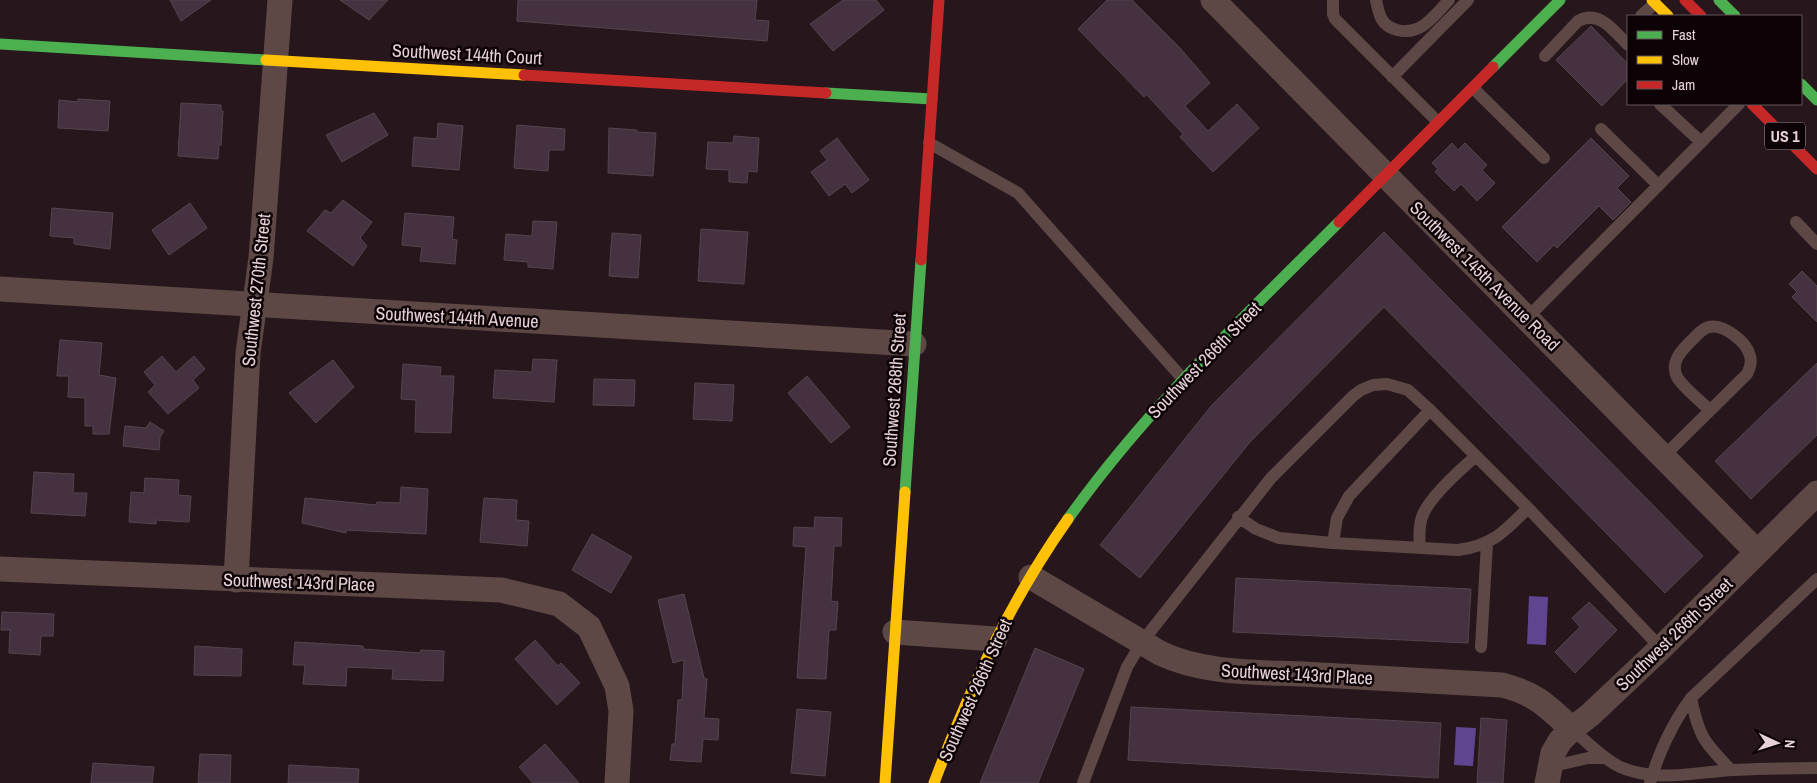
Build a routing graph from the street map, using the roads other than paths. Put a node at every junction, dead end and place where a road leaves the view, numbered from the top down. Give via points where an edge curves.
1 (280, 0) edge
2 (939, 0) edge
3 (1213, 0) edge
4 (1334, 0) edge
5 (1376, 0) edge
6 (1449, 0) edge
7 (1468, 0) edge
8 (1560, 0) edge
9 (1685, 0) edge
10 (1719, 0) edge
11 (1654, 1) edge
12 (1642, 15) edge
13 (1667, 15) edge
14 (1700, 15) edge
15 (1734, 15) edge
16 (1554, 26) junction
17 (1626, 37) edge
18 (0, 44) edge
19 (1545, 56) dead end
20 (276, 61) junction
21 (1392, 77) junction
22 (1802, 86) edge
23 (1472, 88) junction
24 (932, 99) junction
25 (1661, 105) edge
26 (1738, 105) edge
27 (1753, 105) edge
28 (1814, 106) edge
29 (1438, 122) junction
30 (1601, 129) dead end
31 (929, 142) junction
32 (1701, 142) junction
33 (1544, 158) dead end
34 (1817, 168) edge
35 (1386, 176) junction
36 (1658, 185) junction
37 (1796, 222) dead end
38 (1817, 244) edge
39 (0, 289) edge
40 (255, 305) junction
41 (1527, 318) junction
42 (914, 344) junction
43 (1182, 379) junction
44 (1430, 410) junction
45 (1710, 410) junction
46 (1476, 456) junction
47 (1664, 456) junction
48 (1817, 493) edge
49 (1528, 508) junction
50 (1238, 517) junction
51 (1333, 543) junction
52 (1487, 544) junction
53 (1420, 548) junction
54 (1757, 552) junction
55 (0, 569) edge
56 (1031, 577) junction
57 (1817, 579) edge
58 (236, 580) junction
59 (895, 632) junction
60 (995, 640) junction
61 (1142, 642) junction
62 (1481, 647) dead end
63 (1661, 648) junction
64 (1691, 698) junction
65 (1572, 729) junction
66 (1605, 758) junction
67 (1817, 768) edge
68 (1731, 770) junction
69 (1548, 775) edge
70 (1651, 779) edge
71 (1680, 780) edge
72 (617, 783) edge
73 (885, 783) edge
74 (934, 783) edge
75 (1083, 783) edge

1 - 20 street, Southwest 270th Street
2 - 24 main road, Southwest 268th Street
3 - 35 street, Southwest 145th Avenue Road
4 - 21 lane via 1335,19
5 - 6 lane via 1384,24 1406,32 1426,24
7 - 21 lane
8 - 16 main road, Southwest 266th Street
9 - 14 main road
10 - 15 main road
11 - 12 lane
11 - 13 main road
16 - 17 lane via 1592,16
16 - 19 lane
16 - 23 main road, Southwest 266th Street
18 - 20 main road, Southwest 144th Court
20 - 24 main road, Southwest 144th Court
20 - 40 street, Southwest 270th Street
21 - 29 lane
22 - 28 main road, US 1
23 - 29 main road, Southwest 266th Street
23 - 33 lane
24 - 31 main road, Southwest 268th Street
25 - 32 lane
26 - 32 lane
27 - 34 main road, US 1
29 - 35 main road, Southwest 266th Street
30 - 36 lane
31 - 42 main road, Southwest 268th Street
31 - 43 lane via 1018,192
32 - 36 lane
35 - 41 street, Southwest 145th Avenue Road
35 - 43 main road, Southwest 266th Street
36 - 41 lane
37 - 38 lane
39 - 40 street, Southwest 144th Avenue
40 - 42 street, Southwest 144th Avenue
40 - 58 street, Southwest 270th Street via 248,353
41 - 47 street, Southwest 145th Avenue Road
42 - 59 main road, Southwest 268th Street
43 - 56 main road, Southwest 266th Street via 1104,470 1062,527
44 - 46 lane
44 - 50 lane via 1399,386 1373,385 1361,390 1276,473
44 - 51 lane via 1349,496 1336,518
45 - 45 lane via 1747,374 1751,366 1748,348 1728,330 1718,327 1703,329 1679,353 1675,370 1677,378
45 - 47 lane
46 - 49 lane
46 - 53 lane via 1426,509 1419,533
47 - 54 street, Southwest 145th Avenue Road
48 - 54 street, Southwest 266th Street
49 - 52 lane via 1504,533
49 - 63 lane
50 - 51 lane via 1279,538
50 - 61 lane
51 - 53 lane
52 - 53 lane via 1458,550
52 - 62 lane
54 - 63 street, Southwest 266th Street
55 - 58 street, Southwest 143rd Place
56 - 60 main road, Southwest 266th Street
56 - 61 street, Southwest 143rd Place
57 - 64 lane
58 - 72 street, Southwest 143rd Place via 501,590 559,604 589,627 617,686 621,711
59 - 60 street
59 - 73 main road, Southwest 268th Street
60 - 74 main road, Southwest 266th Street
61 - 65 street, Southwest 143rd Place via 1174,660 1215,669 1502,685 1532,695
61 - 75 lane via 1127,667
63 - 65 street, Southwest 266th Street
64 - 68 lane via 1702,739
64 - 70 lane via 1674,725
65 - 66 lane
65 - 69 street, Southwest 266th Street via 1553,753
66 - 69 lane via 1588,758
66 - 70 lane
67 - 68 lane
68 - 71 lane
70 - 71 lane

